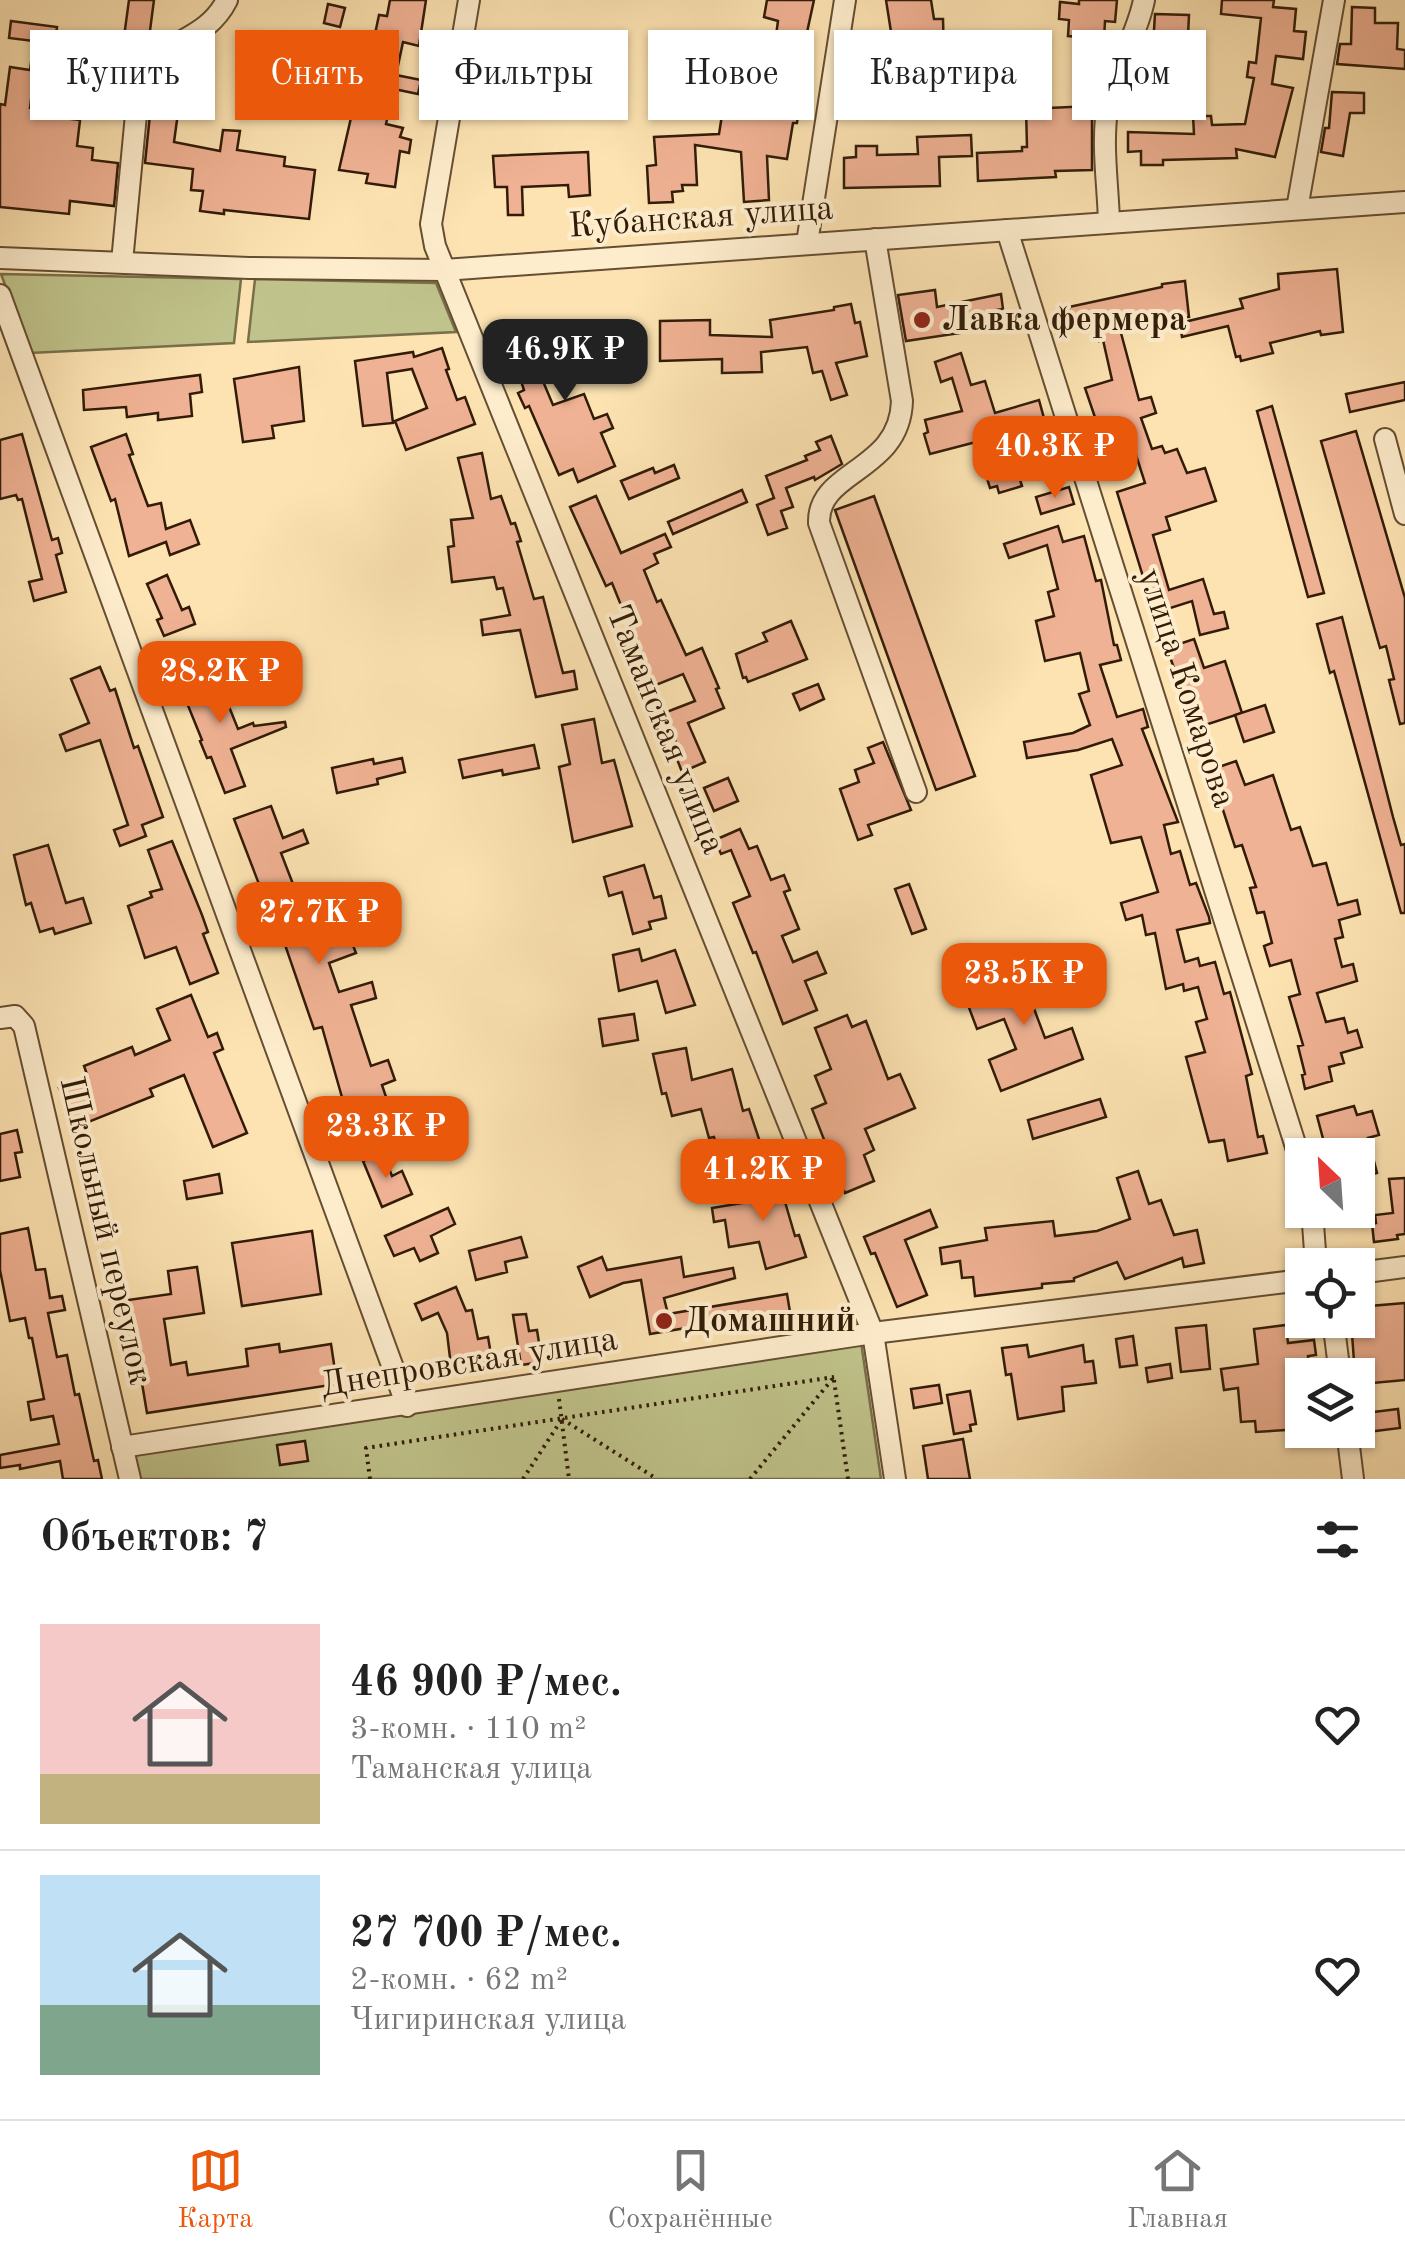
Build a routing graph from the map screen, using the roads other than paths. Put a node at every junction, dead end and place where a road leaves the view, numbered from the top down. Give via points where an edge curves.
1 (227, 0) edge
2 (469, 0) edge
3 (844, 0) edge
4 (1144, 0) edge
5 (1334, 0) edge
6 (1405, 202) edge
7 (1297, 209) junction
8 (1109, 222) junction
9 (1007, 230) junction
10 (875, 238) junction
11 (808, 243) junction
12 (0, 258) edge
13 (122, 262) junction
14 (444, 270) junction
15 (0, 295) edge
16 (1385, 439) dead end
17 (1405, 514) edge
18 (916, 792) dead end
19 (0, 1018) edge
20 (1293, 1138) edge
21 (1405, 1268) edge
22 (1375, 1271) edge
23 (1285, 1282) edge
24 (873, 1333) junction
25 (407, 1406) junction
26 (122, 1448) junction
27 (1349, 1448) edge
28 (130, 1479) edge
29 (895, 1479) edge
30 (1353, 1479) edge

1 - 13 street via 212,25 144,70
2 - 14 street, Таманская улица via 431,224
3 - 11 street
4 - 8 street via 1108,102
5 - 7 street
6 - 7 street, Кубанская улица
7 - 8 street, Кубанская улица
8 - 9 street, Кубанская улица
9 - 10 street, Кубанская улица
9 - 20 street, улица Комарова
10 - 11 street, Кубанская улица
10 - 18 street via 901,415 877,456 826,494 819,524
11 - 14 street, Кубанская улица
12 - 13 street, Кубанская улица
13 - 14 street, Кубанская улица
14 - 24 street, Таманская улица
15 - 25 street
16 - 17 street
19 - 26 street, Школьный переулок via 14,1016 24,1026
21 - 22 street
23 - 24 street, Днепровская улица
24 - 25 street, Днепровская улица
24 - 29 street, Таманская улица
25 - 26 street, Днепровская улица
26 - 28 street, Школьный переулок
27 - 30 street

